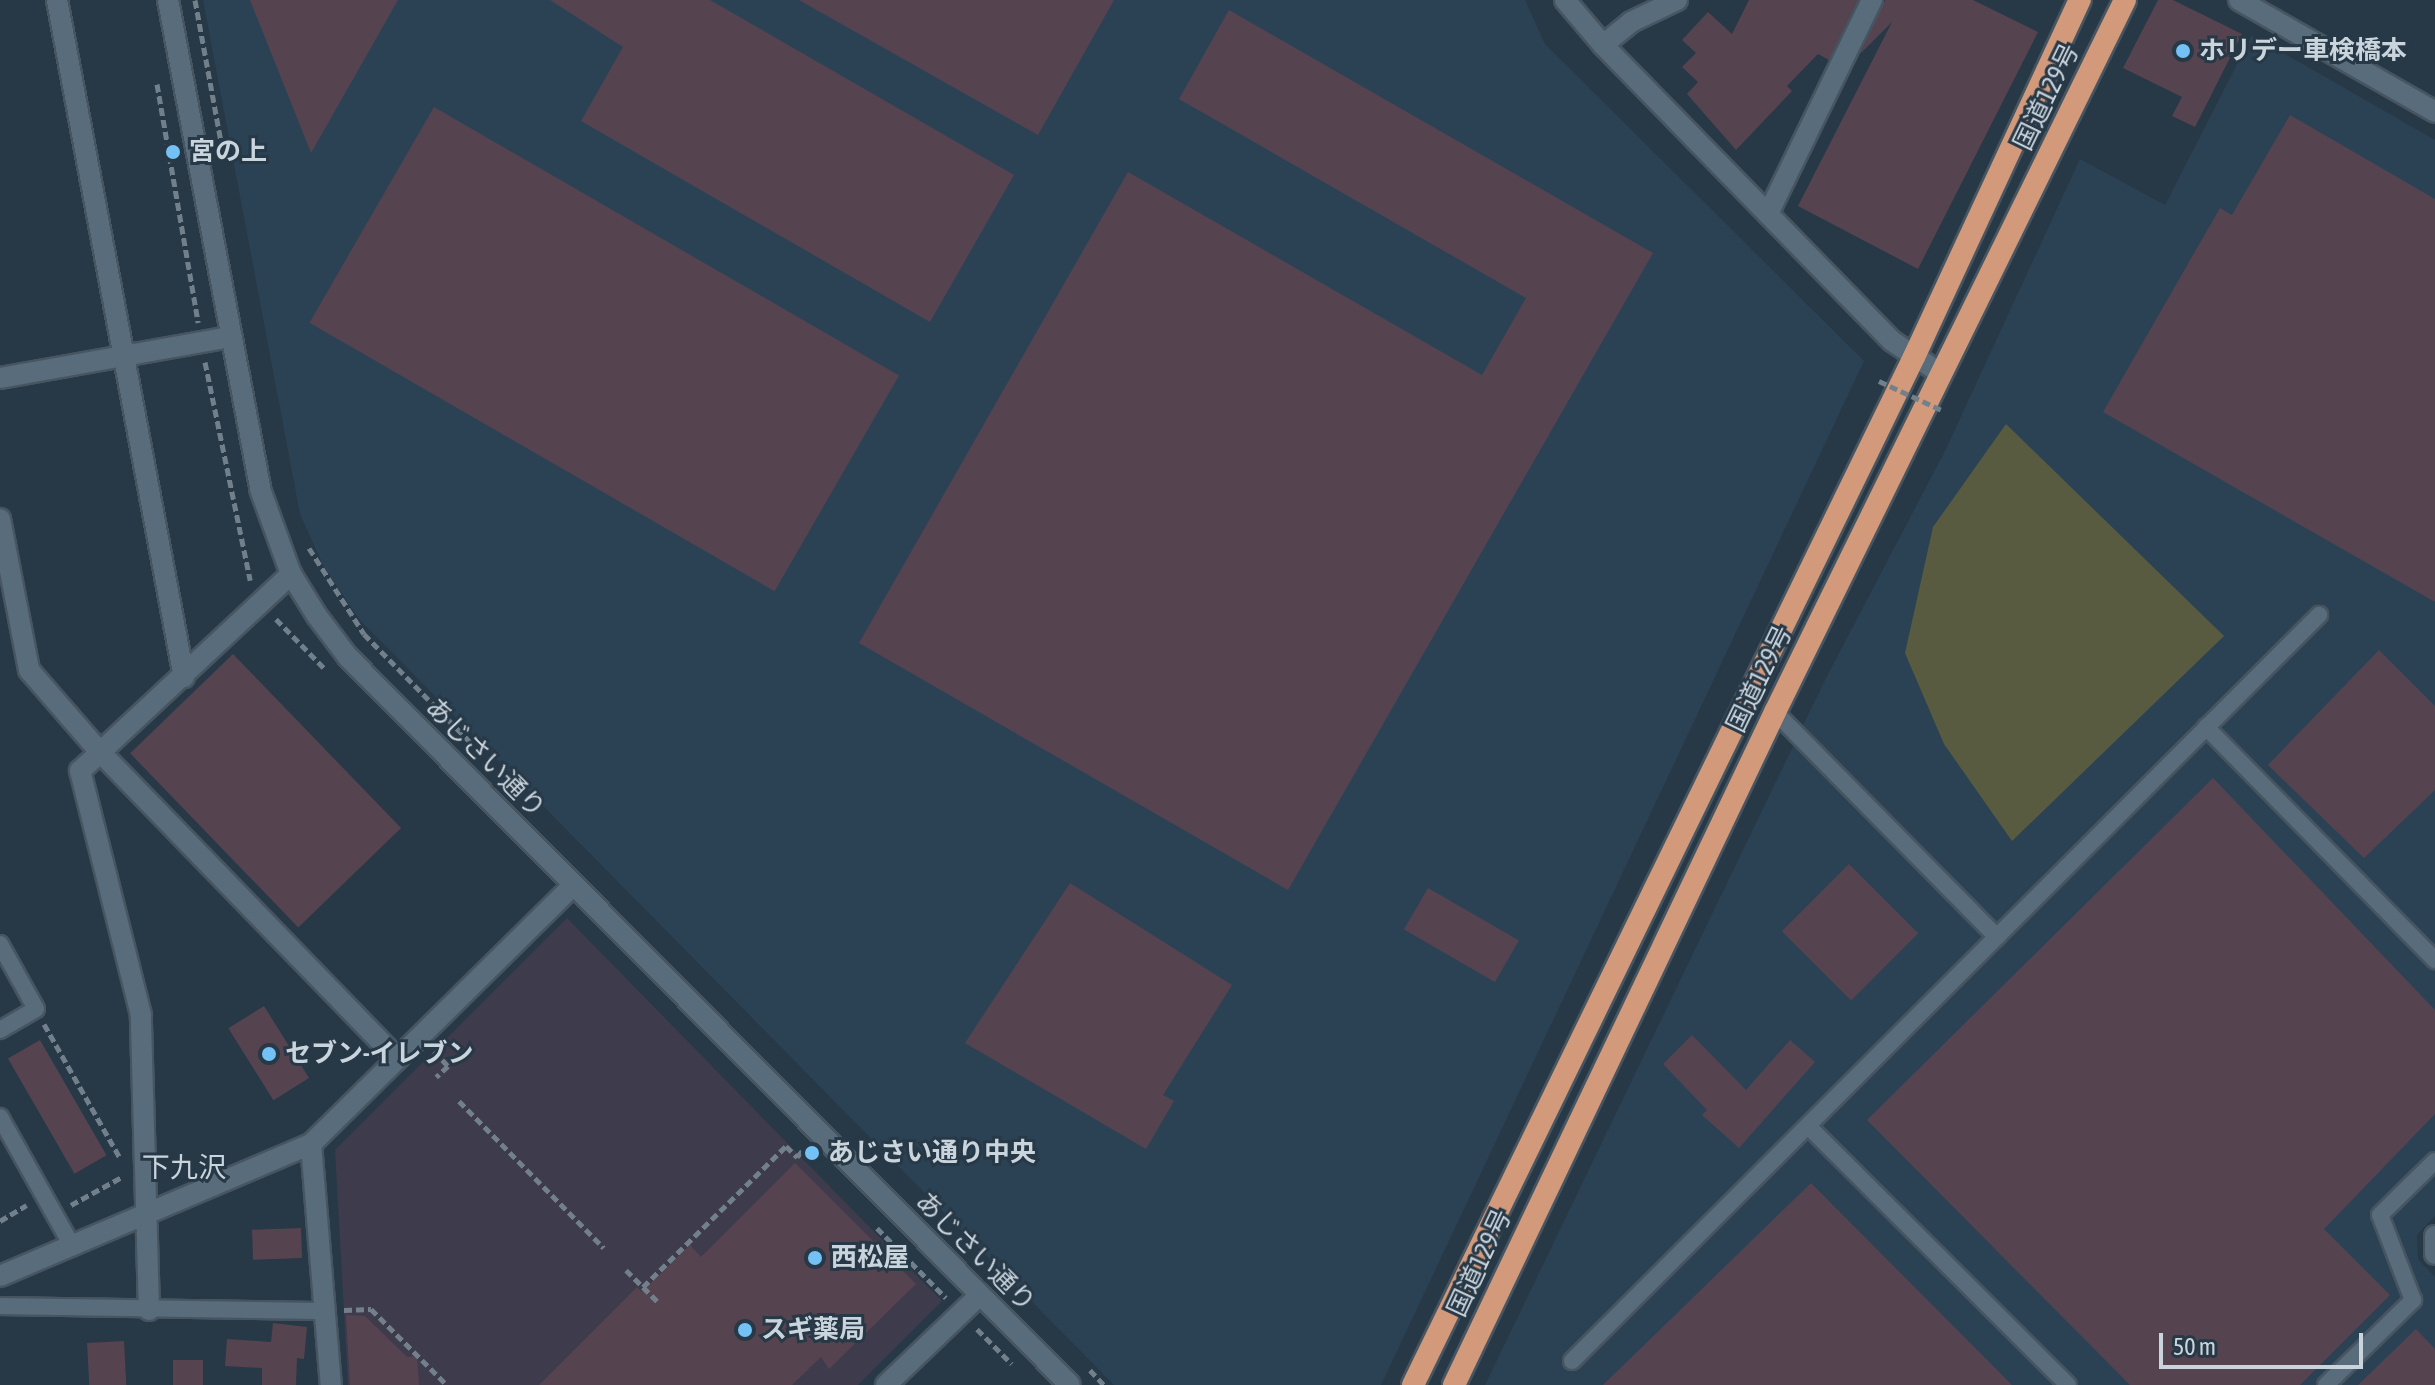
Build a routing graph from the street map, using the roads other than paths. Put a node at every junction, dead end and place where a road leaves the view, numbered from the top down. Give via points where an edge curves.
1 (57, 0) edge
2 (168, 0) edge
3 (1565, 0) edge
4 (1677, 0) edge
5 (1872, 0) edge
6 (2080, 0) edge
7 (2125, 0) edge
8 (2239, 0) edge
9 (1603, 45) junction
10 (2435, 112) edge
11 (1768, 214) junction
12 (230, 337) junction
13 (124, 354) junction
14 (1914, 357) junction
15 (1940, 373) junction
16 (0, 378) edge
17 (0, 519) edge
18 (291, 574) junction
19 (2319, 615) dead end
20 (184, 677) junction
21 (1775, 712) junction
22 (2206, 727) junction
23 (101, 753) junction
24 (574, 885) junction
25 (1997, 937) junction
26 (0, 944) edge
27 (2435, 960) edge
28 (0, 1030) edge
29 (398, 1059) junction
30 (0, 1117) edge
31 (1810, 1128) junction
32 (311, 1144) junction
33 (2435, 1161) edge
34 (145, 1216) junction
35 (2435, 1236) edge
36 (72, 1246) junction
37 (2435, 1254) edge
38 (0, 1276) edge
39 (980, 1295) junction
40 (0, 1306) edge
41 (149, 1310) junction
42 (336, 1311) junction
43 (1572, 1361) dead end
44 (331, 1385) edge
45 (886, 1385) edge
46 (1070, 1385) edge
47 (1413, 1385) edge
48 (1454, 1385) edge
49 (2068, 1385) edge
50 (2326, 1385) edge

1 - 13 street
2 - 12 street, あじさい通り
3 - 9 street
4 - 9 street via 1631,22
5 - 11 street
6 - 14 highway, 国道129号
7 - 15 highway, 国道129号
8 - 10 street
9 - 11 street
11 - 14 street
12 - 13 street
12 - 18 street, あじさい通り via 260,489
13 - 16 street
13 - 20 street
14 - 15 street
14 - 47 highway, 国道129号
15 - 21 highway, 国道129号
17 - 23 street via 29,670
18 - 20 street
18 - 24 street, あじさい通り via 348,657
19 - 22 lane
20 - 23 street
21 - 25 lane
21 - 48 highway, 国道129号
22 - 25 lane
22 - 27 lane
23 - 29 street
23 - 34 street via 84,763 81,783 141,1015
24 - 29 street
24 - 39 street, あじさい通り
25 - 31 lane
26 - 28 lane via 36,1009
29 - 32 street
30 - 36 lane
31 - 43 lane
31 - 49 lane
32 - 34 street
32 - 42 street
33 - 50 lane via 2380,1215 2413,1300
34 - 36 street
34 - 41 street
35 - 37 street
36 - 38 street
39 - 45 street
39 - 46 street, あじさい通り
40 - 41 lane
41 - 42 lane
42 - 44 street

